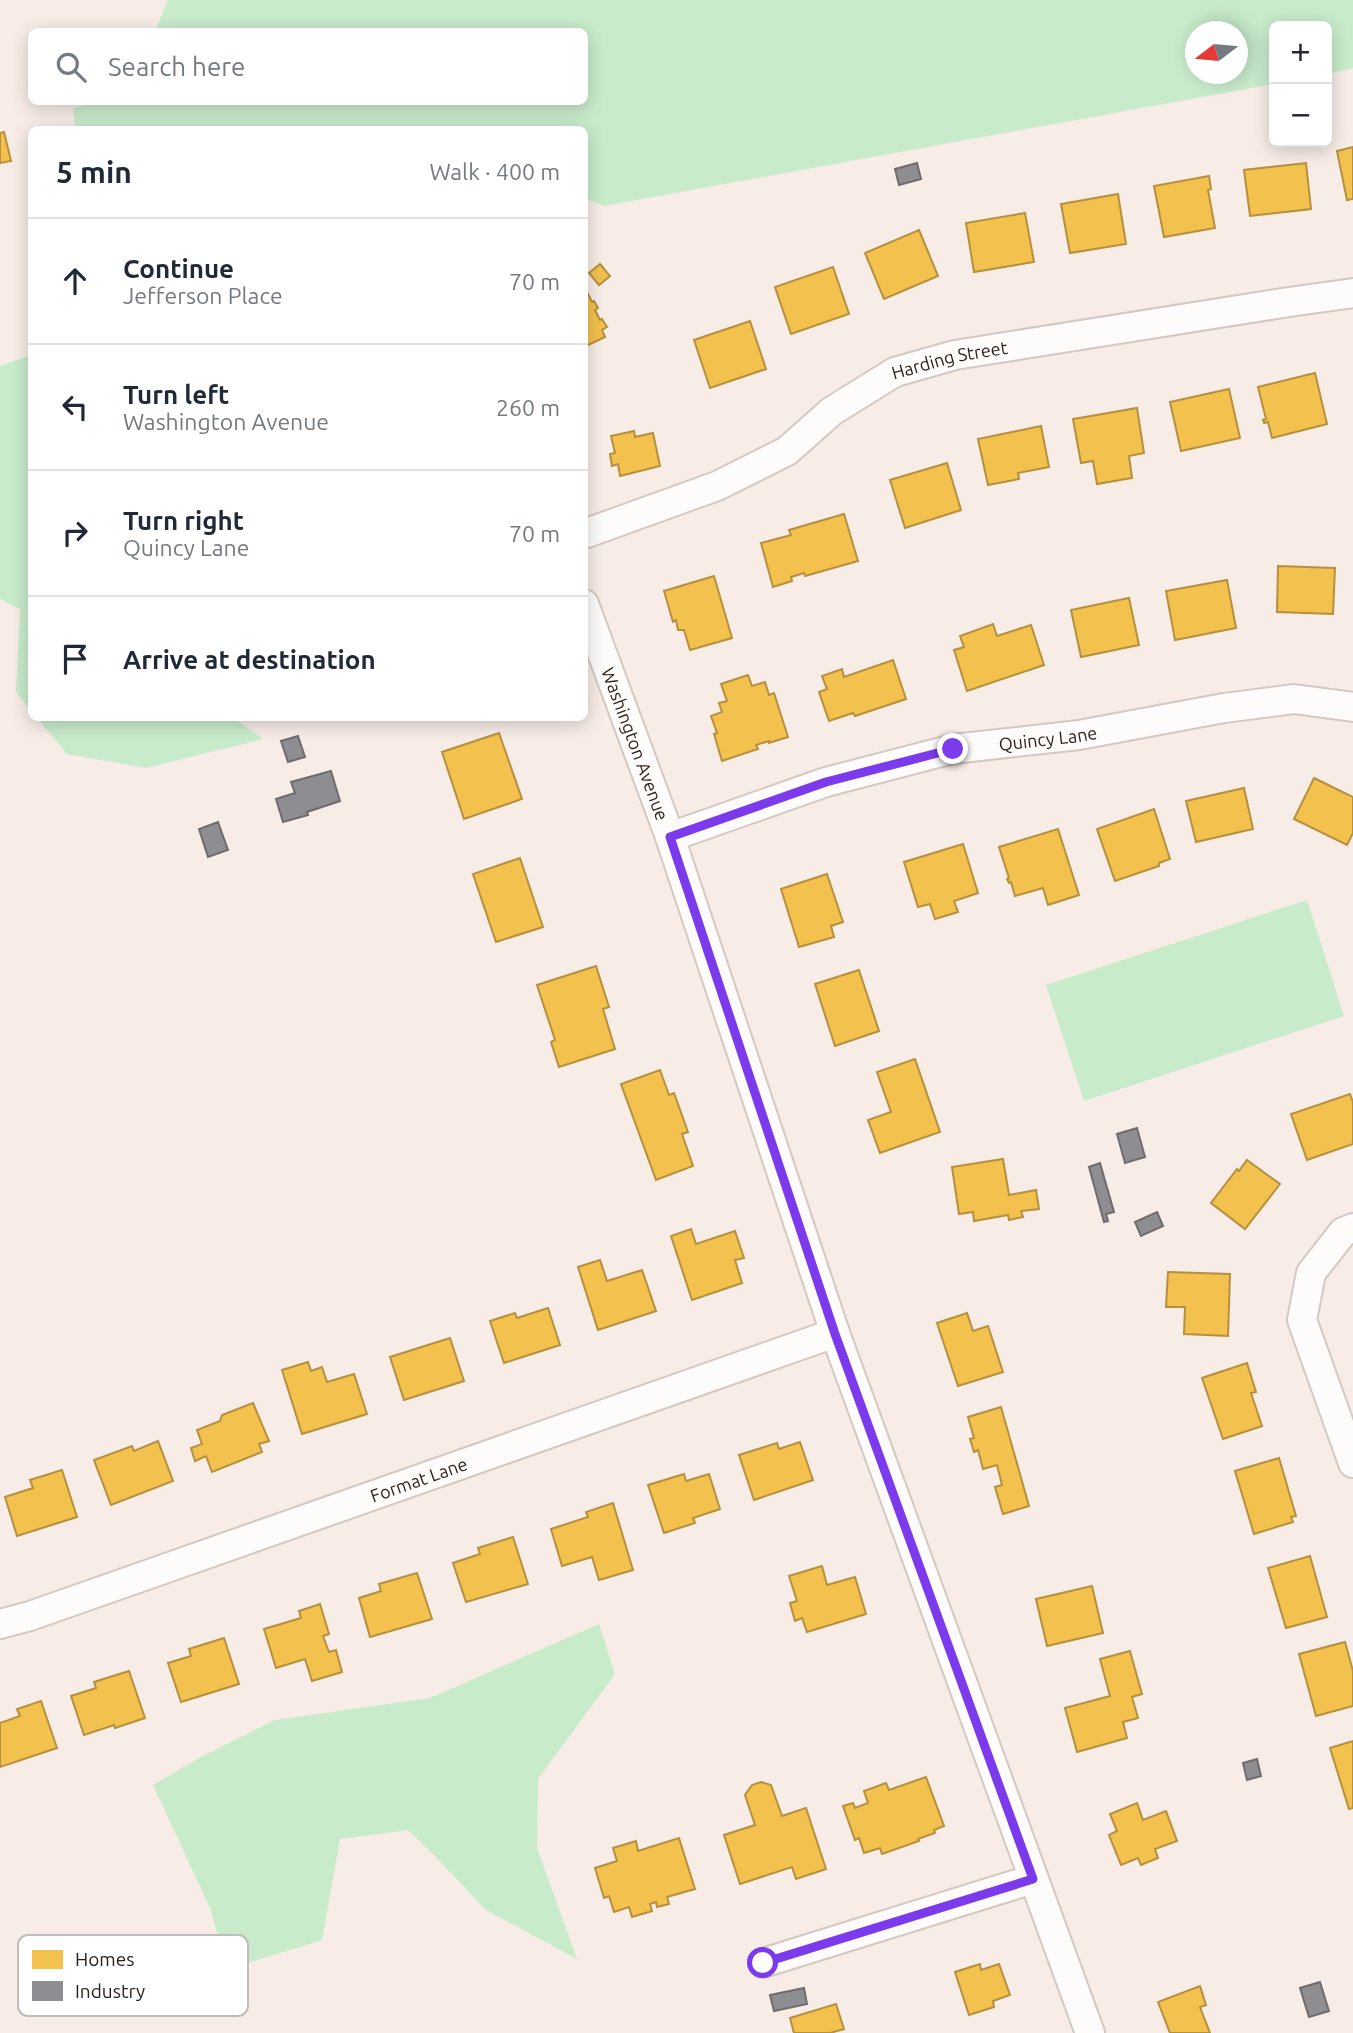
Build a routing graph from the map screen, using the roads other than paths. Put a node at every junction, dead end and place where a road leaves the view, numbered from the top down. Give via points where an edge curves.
1 (1353, 293) edge
2 (588, 533) edge
3 (588, 615) edge
4 (1353, 707) edge
5 (670, 837) junction
6 (1353, 1228) edge
7 (835, 1334) junction
8 (1353, 1463) edge
9 (0, 1624) edge
10 (1033, 1879) junction
11 (763, 1963) dead end
12 (1090, 2033) edge

1 - 2 street, Harding Street via 955,355 895,372 832,411 787,451 717,486
3 - 5 street, Washington Avenue
4 - 5 street, Quincy Lane via 1294,699 1079,735 953,749 826,782
5 - 7 street, Washington Avenue
6 - 8 street via 1343,1232 1311,1273 1302,1320
7 - 9 street, Format Lane
7 - 10 street, Washington Avenue
10 - 11 street
10 - 12 street, Washington Avenue

